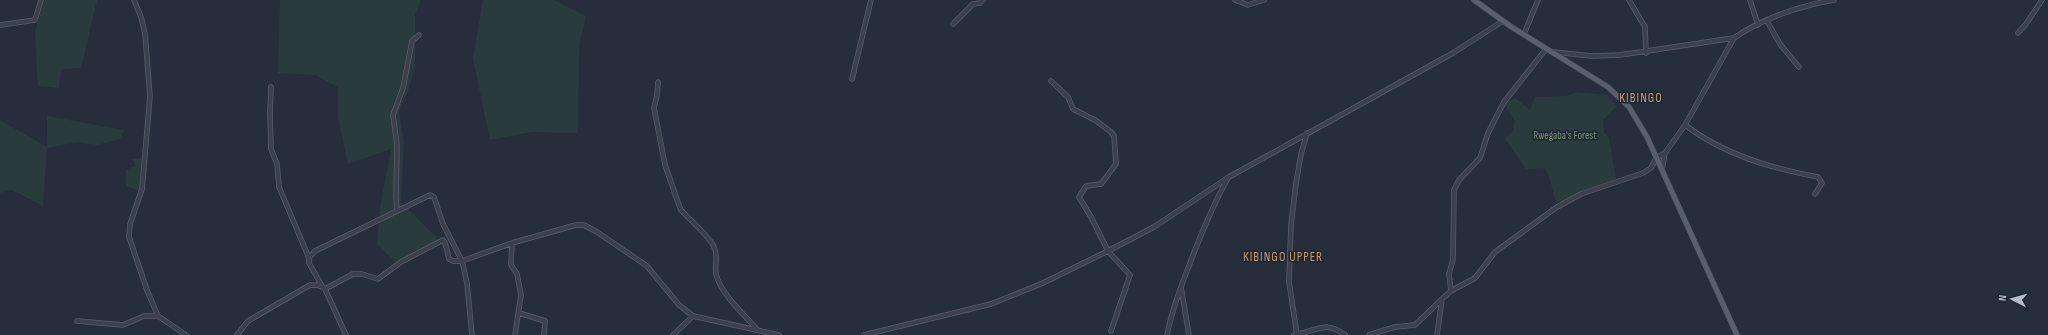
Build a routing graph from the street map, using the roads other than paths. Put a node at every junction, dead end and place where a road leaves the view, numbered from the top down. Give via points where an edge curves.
1 (41, 0) edge
2 (134, 0) edge
3 (871, 0) edge
4 (983, 0) edge
5 (1235, 0) edge
6 (1264, 0) edge
7 (1474, 0) edge
8 (1538, 0) edge
9 (1629, 0) edge
10 (1750, 0) edge
11 (1834, 0) edge
12 (2042, 0) edge
13 (1503, 21) junction
14 (1767, 21) junction
15 (953, 24) dead end
16 (0, 25) edge
17 (1758, 25) junction
18 (2018, 33) dead end
19 (1524, 34) junction
20 (419, 35) dead end
21 (1734, 38) junction
22 (1546, 49) junction
23 (1552, 52) junction
24 (1646, 53) junction
25 (1799, 66) dead end
26 (852, 79) dead end
27 (1051, 81) dead end
28 (658, 82) dead end
29 (271, 87) dead end
30 (1684, 125) junction
31 (1307, 133) junction
32 (1665, 153) junction
33 (1656, 158) junction
34 (1662, 173) junction
35 (1228, 177) junction
36 (1815, 194) dead end
37 (397, 211) junction
38 (512, 243) junction
39 (1108, 251) junction
40 (309, 258) junction
41 (462, 260) junction
42 (1181, 286) junction
43 (323, 287) junction
44 (1451, 291) junction
45 (1442, 299) junction
46 (519, 313) junction
47 (158, 316) junction
48 (693, 316) junction
49 (77, 321) dead end
50 (758, 331) junction
51 (1111, 331) dead end
52 (767, 334) edge
53 (1296, 334) edge
54 (186, 335) edge
55 (237, 335) edge
56 (346, 335) edge
57 (472, 335) edge
58 (515, 335) edge
59 (544, 335) edge
60 (672, 335) edge
61 (779, 335) edge
62 (864, 335) edge
63 (1167, 335) edge
64 (1189, 335) edge
65 (1345, 335) edge
66 (1368, 335) edge
67 (1437, 335) edge
68 (1737, 335) edge

1 - 16 street via 34,20
2 - 47 street via 145,34 150,96 142,189 130,224 129,237
3 - 26 street
4 - 15 street via 973,4
5 - 6 street via 1248,5
7 - 13 main road
8 - 19 street
9 - 24 street via 1645,27
10 - 17 street
11 - 14 street via 1804,6
12 - 18 street
13 - 19 main road
13 - 31 street via 1453,54
14 - 17 street
14 - 25 street via 1780,44
17 - 21 street
19 - 22 main road
20 - 37 street via 412,41 403,88 393,115 397,145
21 - 24 street
21 - 30 street
22 - 23 main road
22 - 44 street via 1500,107 1480,158 1459,180 1454,190 1453,259 1449,274
23 - 24 street via 1591,56
23 - 33 main road via 1619,96 1638,121
27 - 39 street via 1068,97 1073,109 1096,120 1114,136 1115,166 1101,184 1087,185 1079,195 1079,200 1091,217
28 - 50 street via 654,108 668,176 679,205 714,246 718,260 718,280 731,301
29 - 40 street via 271,149 277,164 279,187
30 - 32 street
30 - 36 street via 1733,154 1772,168 1818,177 1822,183
31 - 35 street
31 - 53 street via 1296,183 1291,225 1289,277
32 - 33 street
32 - 34 street
33 - 34 main road
33 - 44 street via 1651,168 1643,173 1581,194 1557,207 1495,252 1475,278
34 - 68 main road
35 - 39 street via 1154,227
35 - 42 street via 1212,207
37 - 40 street via 315,251
37 - 41 street via 433,195 443,224
38 - 41 street
38 - 46 street via 511,265 517,274 521,292
38 - 48 street via 568,226 584,225 647,266 679,305
39 - 51 street via 1130,276
39 - 62 street via 1043,283 991,304
40 - 43 street via 309,264
41 - 43 street via 449,259 447,244 443,240 401,262 378,279 352,274
41 - 57 street via 467,282
42 - 63 street via 1172,308
42 - 64 street
43 - 55 street via 310,285 248,321
43 - 56 street
44 - 45 street
45 - 66 street via 1415,325
45 - 67 street
46 - 58 street
46 - 59 street via 545,321
47 - 49 street via 144,316 123,325
47 - 54 street
48 - 50 street
48 - 60 street
50 - 52 street
52 - 61 street
53 - 65 street via 1327,327

